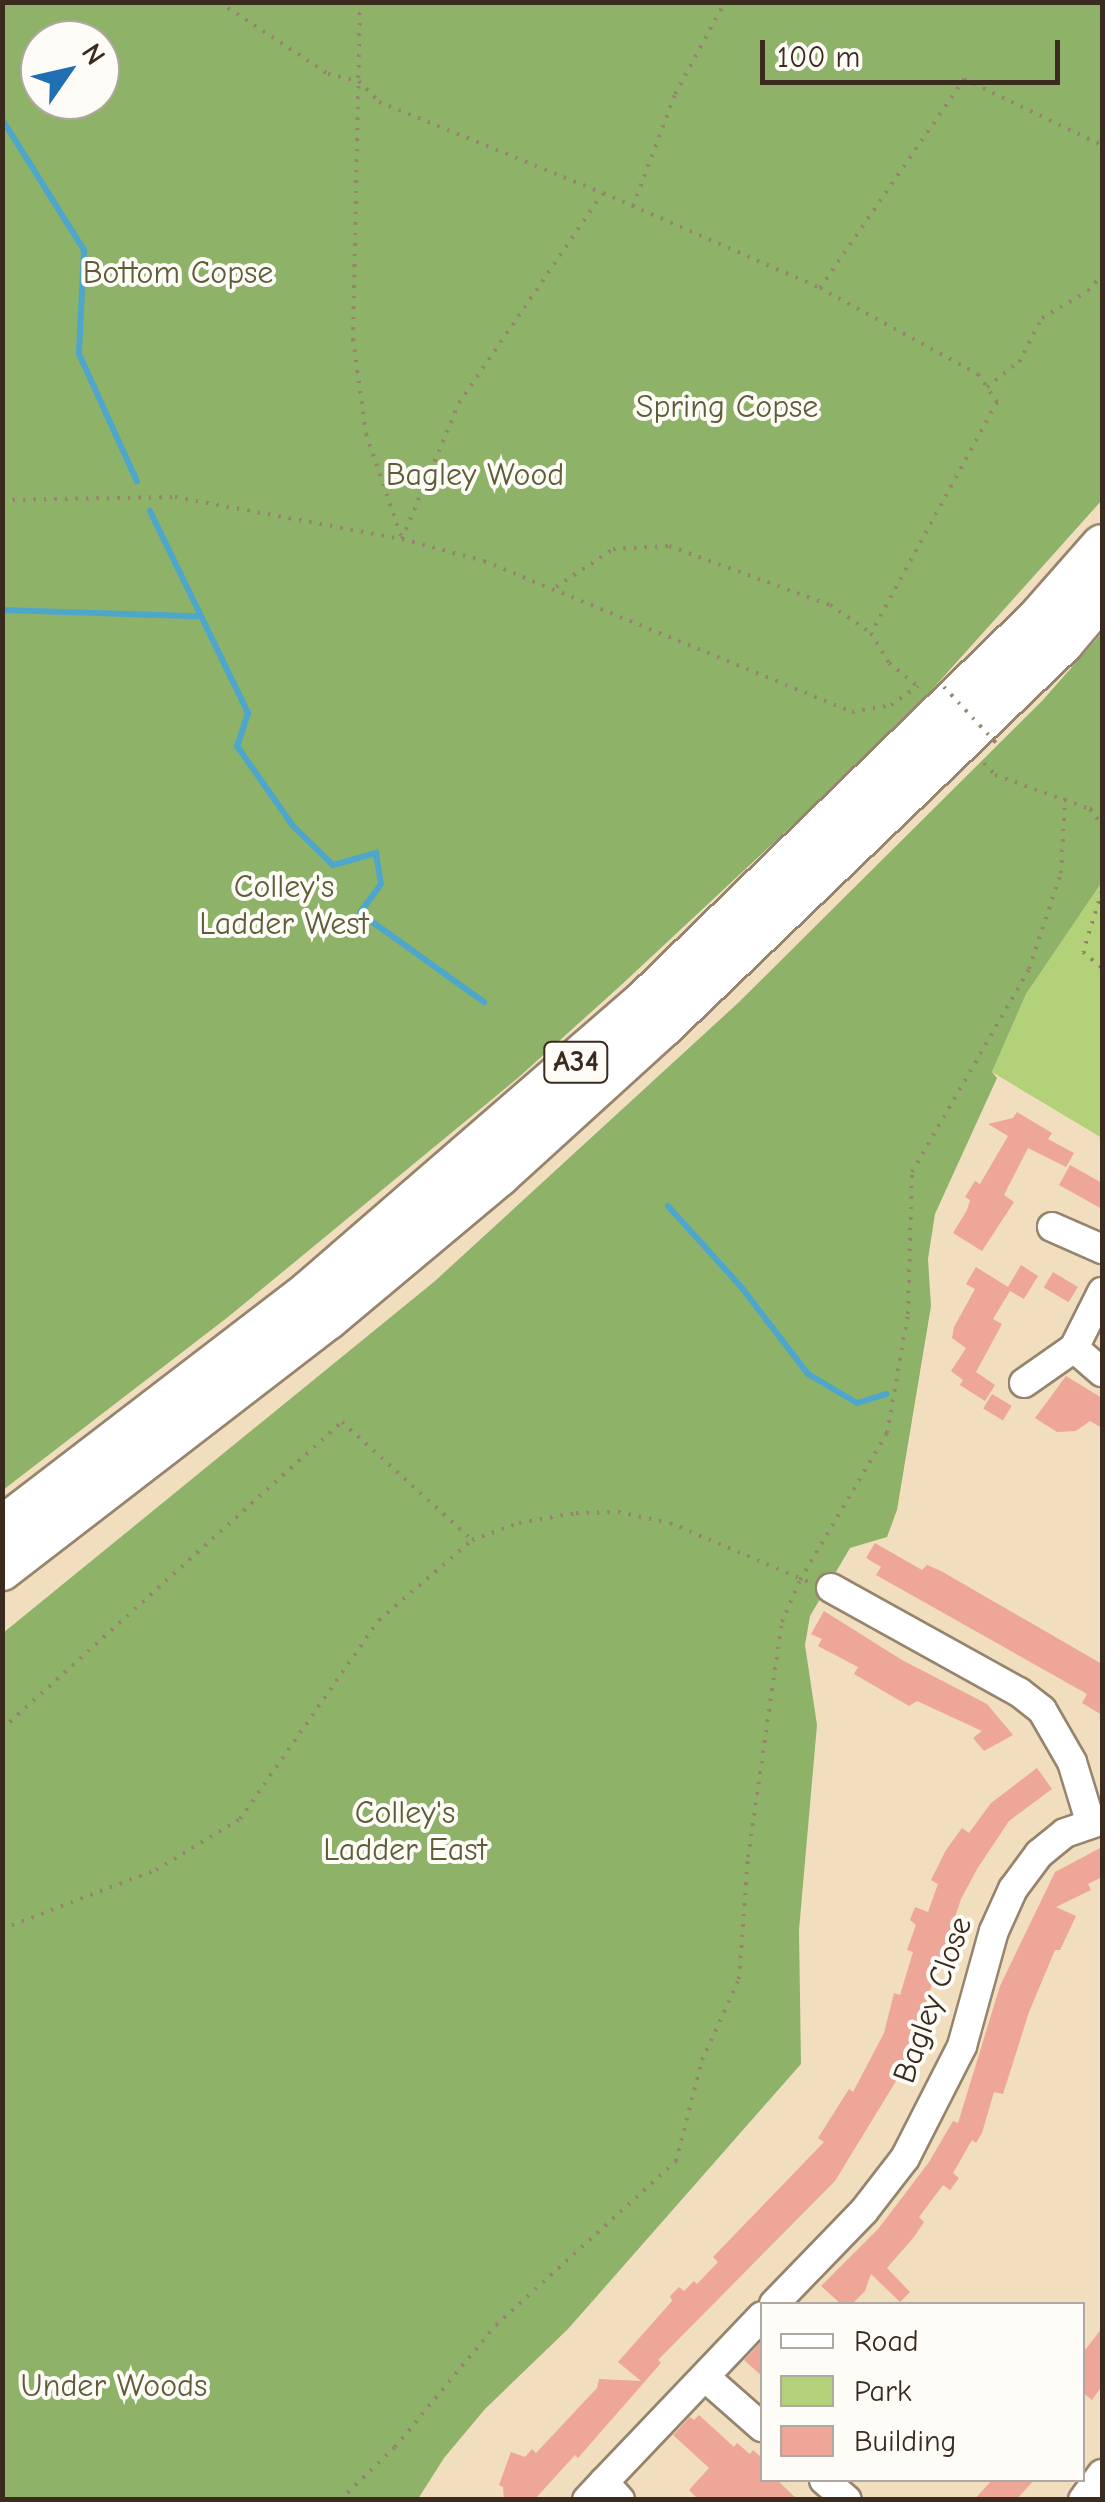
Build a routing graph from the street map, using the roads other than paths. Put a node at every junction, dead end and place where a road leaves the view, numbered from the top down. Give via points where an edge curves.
1 (1102, 545) edge
2 (1102, 597) edge
3 (1052, 1228) dead end
4 (1102, 1249) edge
5 (1102, 1292) edge
6 (1074, 1348) junction
7 (1102, 1372) edge
8 (1024, 1382) dead end
9 (2, 1527) edge
10 (2, 1570) edge
11 (831, 1588) road end
12 (1096, 1820) edge
13 (776, 2302) edge
14 (760, 2318) edge
15 (705, 2377) junction
16 (760, 2425) edge
17 (1102, 2474) edge
18 (826, 2482) edge
19 (604, 2494) edge
20 (847, 2500) edge
21 (1083, 2500) edge

1 - 9 highway, A34 via 1024,632 630,1015 308,1292
2 - 10 highway, A34 via 1035,670 500,1174 298,1342
3 - 4 street
5 - 6 street
6 - 7 street
6 - 8 street
11 - 12 street, Bagley Close via 1042,1710
12 - 13 street, Bagley Close via 1039,1854 1013,1889 994,1931 962,2046 904,2158 864,2211
14 - 15 street
15 - 16 street
15 - 19 street
17 - 21 street
18 - 20 street

